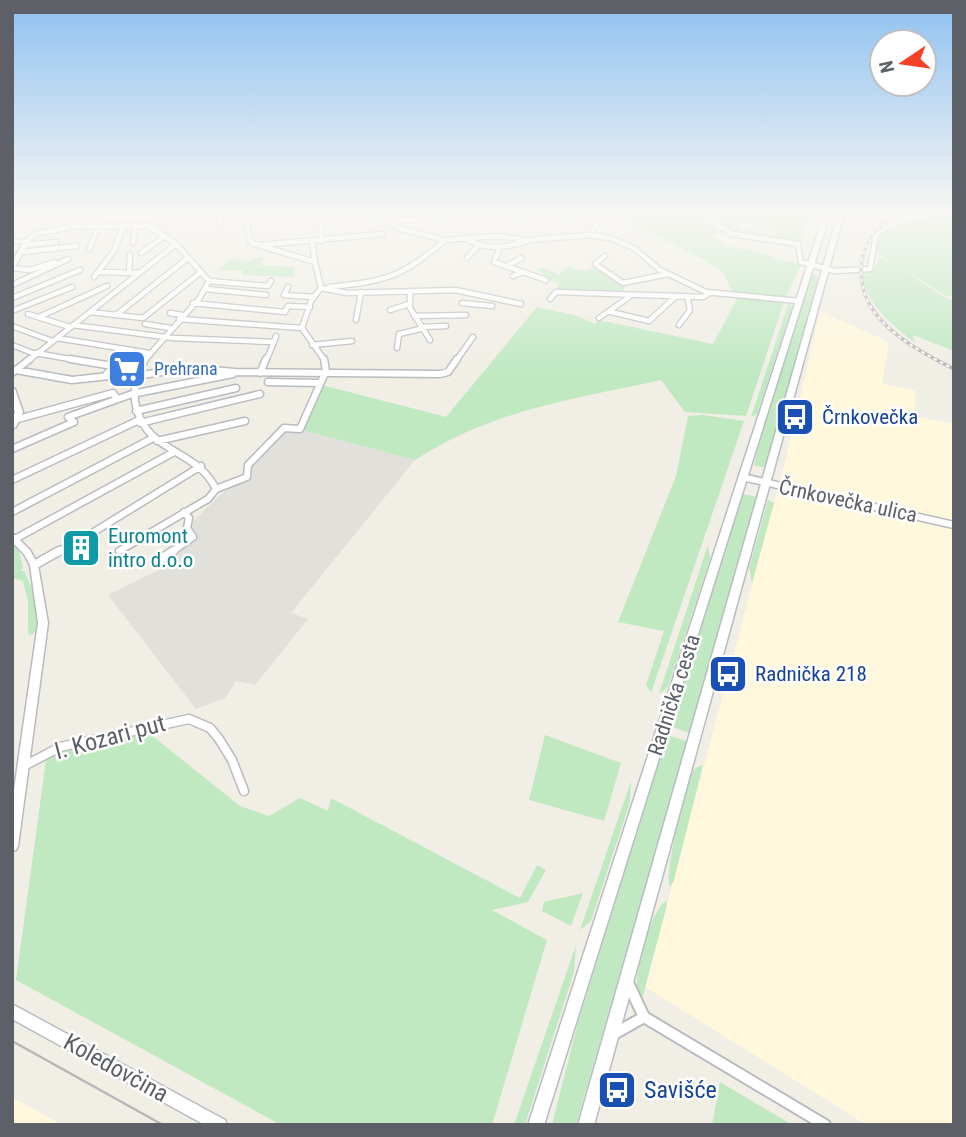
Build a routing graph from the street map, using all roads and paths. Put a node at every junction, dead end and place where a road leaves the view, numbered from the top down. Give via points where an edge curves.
1 (12, 267) edge
2 (36, 267) edge
3 (49, 267) edge
4 (103, 267) edge
5 (129, 267) edge
6 (145, 267) edge
7 (177, 267) edge
8 (196, 267) edge
9 (316, 267) edge
10 (412, 267) edge
11 (510, 267) edge
12 (600, 267) edge
13 (658, 267) edge
14 (810, 267) edge
15 (821, 267) edge
16 (870, 267) edge
17 (826, 268) junction
18 (80, 270) dead end
19 (100, 272) junction
20 (129, 272) junction
21 (201, 272) junction
22 (523, 272) junction
23 (137, 273) junction
24 (668, 274) junction
25 (513, 276) dead end
26 (94, 277) dead end
27 (546, 280) dead end
28 (209, 281) junction
29 (271, 281) dead end
30 (12, 285) edge
31 (93, 285) dead end
32 (107, 286) junction
33 (72, 287) dead end
34 (120, 287) junction
35 (288, 287) dead end
36 (321, 288) junction
37 (206, 289) junction
38 (410, 291) junction
39 (361, 292) junction
40 (710, 293) junction
41 (266, 295) dead end
42 (676, 296) junction
43 (687, 296) junction
44 (314, 297) junction
45 (629, 297) junction
46 (12, 298) edge
47 (495, 298) junction
48 (550, 299) dead end
49 (799, 301) junction
50 (193, 303) junction
51 (462, 303) dead end
52 (409, 304) junction
53 (521, 304) dead end
54 (310, 307) junction
55 (390, 310) dead end
56 (12, 311) edge
57 (90, 312) junction
58 (611, 312) junction
59 (170, 313) dead end
60 (28, 314) dead end
61 (116, 315) junction
62 (466, 315) dead end
63 (414, 316) junction
64 (39, 317) junction
65 (181, 317) junction
66 (599, 318) dead end
67 (356, 320) dead end
68 (144, 321) junction
69 (679, 325) dead end
70 (12, 326) edge
71 (71, 326) junction
72 (446, 326) dead end
73 (170, 328) junction
74 (302, 328) junction
75 (423, 328) junction
76 (473, 337) dead end
77 (161, 338) junction
78 (54, 339) junction
79 (430, 340) dead end
80 (352, 341) dead end
81 (12, 345) edge
82 (312, 345) junction
83 (397, 348) dead end
84 (149, 353) junction
85 (36, 354) junction
86 (14, 372) edge
87 (236, 372) junction
88 (261, 373) junction
89 (324, 373) junction
90 (136, 375) junction
91 (104, 377) junction
92 (268, 382) dead end
93 (319, 383) junction
94 (236, 388) dead end
95 (12, 389) edge
96 (132, 394) junction
97 (260, 394) dead end
98 (117, 399) junction
99 (136, 411) junction
100 (18, 419) junction
101 (140, 421) junction
102 (245, 421) dead end
103 (12, 427) edge
104 (155, 439) junction
105 (12, 449) edge
106 (174, 452) junction
107 (201, 466) junction
108 (742, 477) junction
109 (12, 480) edge
110 (766, 483) junction
111 (216, 489) junction
112 (12, 512) edge
113 (184, 512) junction
114 (954, 525) edge
115 (14, 538) edge
116 (119, 551) dead end
117 (158, 561) dead end
118 (34, 565) junction
119 (24, 766) junction
120 (244, 791) dead end
121 (12, 846) edge
122 (627, 981) junction
123 (12, 1011) edge
124 (644, 1017) junction
125 (612, 1035) junction
126 (219, 1125) edge
127 (536, 1125) edge
128 (586, 1125) edge
129 (825, 1125) edge

1 - 2 street
3 - 30 street
4 - 19 street
5 - 20 street
6 - 23 street
7 - 61 street
8 - 21 street
9 - 36 street
10 - 36 street via 400,277 370,285
11 - 22 street
12 - 24 street via 623,282
13 - 24 street
14 - 49 main road, Radnička cesta
15 - 17 street
16 - 17 street
17 - 110 main road, Radnička cesta
18 - 46 street
19 - 20 street
19 - 26 street
20 - 23 street
21 - 28 street
21 - 68 street
22 - 25 street
22 - 27 street
23 - 34 street
24 - 40 street
28 - 29 street via 268,286
28 - 37 street
31 - 32 street
32 - 34 street
32 - 64 street
33 - 56 street
34 - 57 street
35 - 44 street via 284,295
36 - 39 street
36 - 44 street
37 - 41 street
37 - 50 street
38 - 39 street
38 - 47 street via 455,290
38 - 52 street
39 - 67 street
40 - 43 street
40 - 49 street
42 - 43 street
42 - 45 street
42 - 58 street via 649,321
43 - 69 street via 690,310
44 - 54 street
45 - 48 street via 564,291
45 - 58 street
47 - 51 street via 489,305
47 - 53 street
49 - 108 main road, Radnička cesta
50 - 54 street via 285,312 288,306
50 - 65 street
52 - 55 street
52 - 63 street
54 - 74 street
57 - 61 street
57 - 71 street
58 - 66 street
59 - 65 street
60 - 64 street
61 - 68 street
62 - 63 street
63 - 75 street
64 - 71 street
65 - 73 street
65 - 74 street
68 - 73 street
70 - 78 street
71 - 77 street
71 - 78 street
72 - 75 street
73 - 77 street
74 - 82 street
75 - 79 street
75 - 83 street via 399,334
76 - 89 street via 444,374
77 - 84 street
77 - 88 street via 275,339
78 - 84 street
78 - 85 street
80 - 82 street
81 - 85 street
82 - 89 street via 326,362
84 - 90 street
85 - 86 street
85 - 91 street via 114,367
86 - 91 street via 72,380
87 - 88 street
87 - 90 street via 189,368
87 - 96 street
88 - 89 street
89 - 93 street
90 - 91 street
90 - 96 street
92 - 93 street
93 - 111 street via 300,429 285,428 248,465 247,477
94 - 99 street
95 - 100 street
96 - 98 street
96 - 99 street
97 - 101 street
98 - 100 street via 113,393
98 - 105 street via 68,417 74,422
99 - 101 street
100 - 103 street
101 - 104 street
101 - 109 street
102 - 104 street
104 - 106 street
104 - 112 street
106 - 107 street
106 - 115 street
107 - 111 street
107 - 118 street
108 - 110 street, Črnkovečka ulica
108 - 127 main road, Radnička cesta
110 - 114 street, Črnkovečka ulica
110 - 122 main road, Radnička cesta
111 - 113 street
113 - 116 street
113 - 117 street via 193,537
115 - 118 street
118 - 119 street via 43,623
119 - 120 street, I. Kozari put via 60,747 190,719 210,728 219,739
119 - 121 street
122 - 124 street
122 - 125 main road, Radnička cesta
123 - 126 street, Koledovčina
124 - 125 street
124 - 129 street
125 - 128 main road, Radnička cesta

